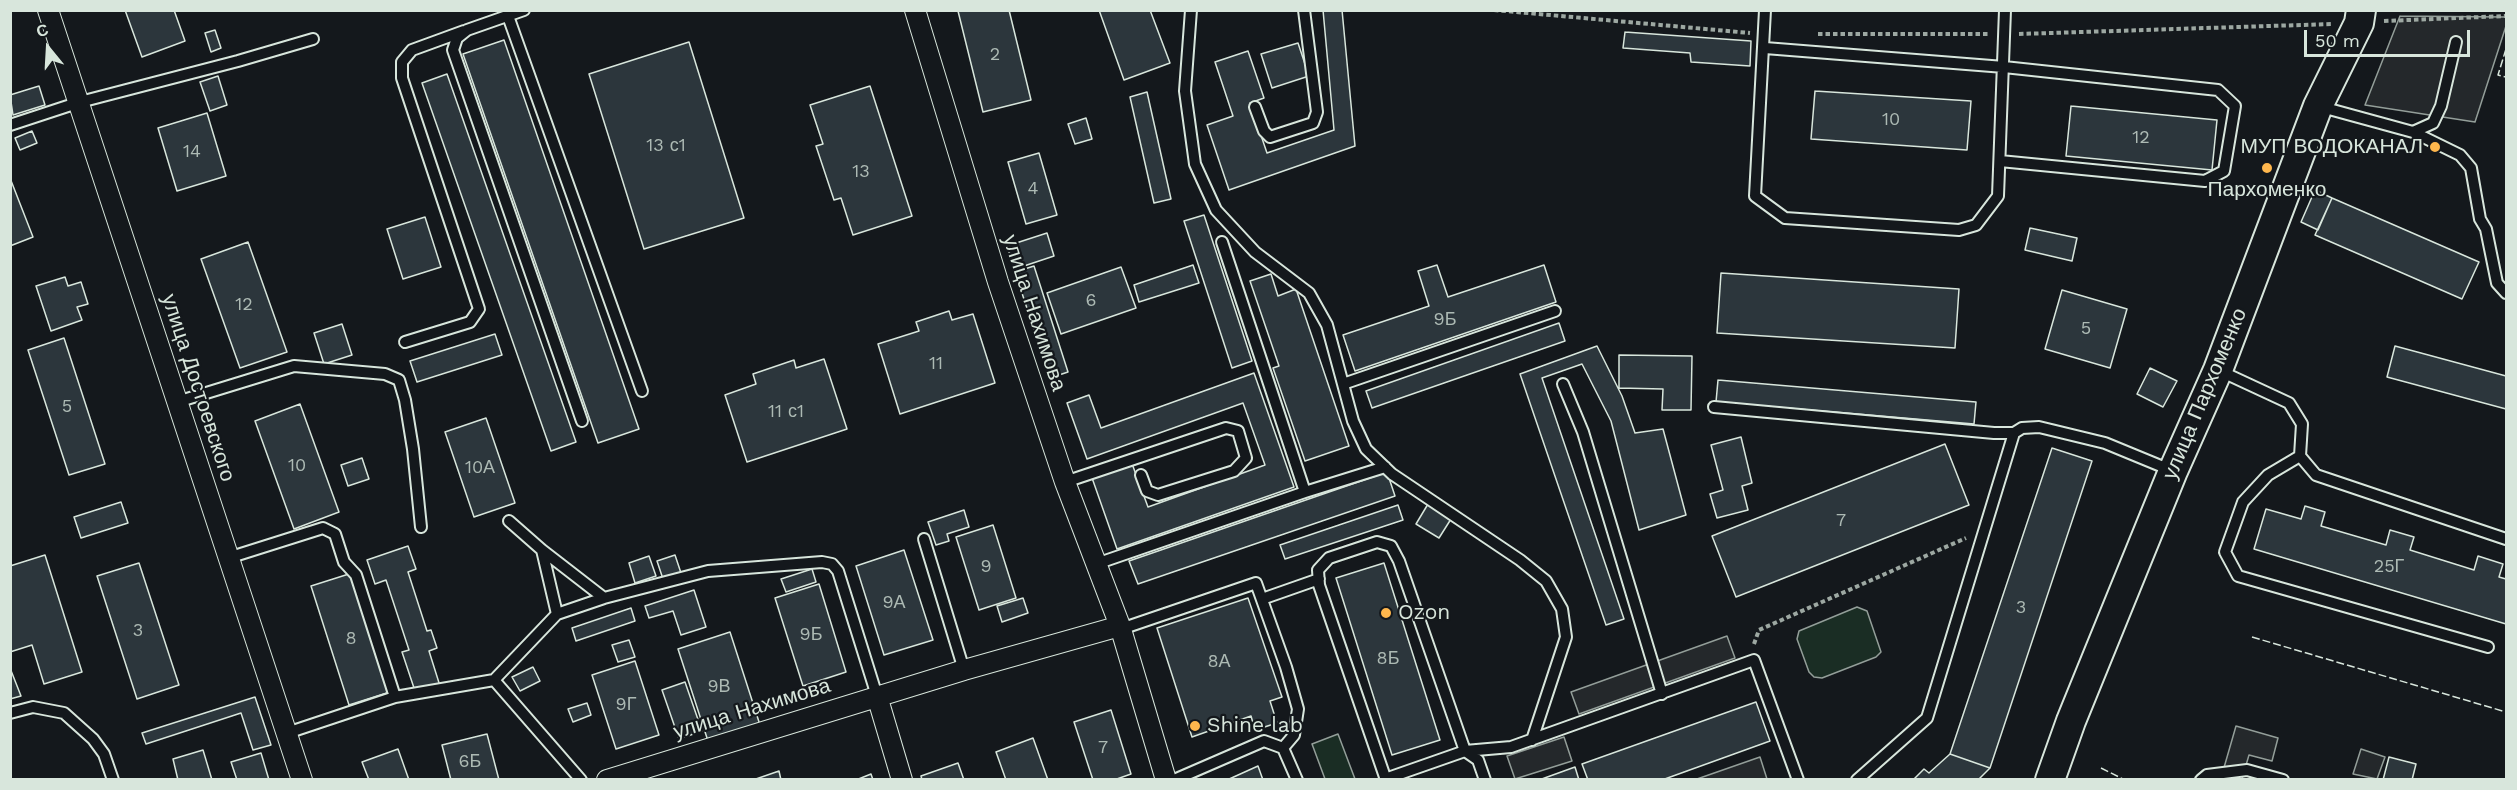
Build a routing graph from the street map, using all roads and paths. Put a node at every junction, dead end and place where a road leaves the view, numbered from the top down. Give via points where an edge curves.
1 (48, 10) edge
2 (524, 10) edge
3 (915, 10) edge
4 (1191, 10) edge
5 (1304, 10) edge
6 (1765, 10) edge
7 (2005, 10) edge
8 (509, 13) edge
9 (2506, 16) edge
10 (2360, 17) edge
11 (467, 30) junction
12 (2004, 34) junction
13 (313, 39) dead end
14 (2456, 42) dead end
15 (1764, 48) junction
16 (2004, 68) junction
17 (80, 102) junction
18 (2318, 106) junction
19 (1255, 107) dead end
20 (10, 125) edge
21 (2413, 132) junction
22 (2000, 161) junction
23 (1222, 242) dead end
24 (2506, 293) edge
25 (1555, 311) dead end
26 (405, 342) dead end
27 (2218, 370) junction
28 (1343, 384) junction
29 (1563, 384) dead end
30 (642, 391) dead end
31 (177, 402) junction
32 (1714, 406) dead end
33 (582, 421) dead end
34 (2014, 434) junction
35 (2300, 456) junction
36 (1385, 467) junction
37 (2173, 471) junction
38 (1141, 475) dead end
39 (1065, 482) junction
40 (1305, 492) junction
41 (509, 521) dead end
42 (421, 527) dead end
43 (1983, 530) junction
44 (2506, 538) edge
45 (924, 539) dead end
46 (542, 550) junction
47 (228, 558) junction
48 (1096, 564) junction
49 (1319, 579) junction
50 (604, 598) junction
51 (1262, 599) junction
52 (557, 614) junction
53 (1120, 628) junction
54 (2488, 647) dead end
55 (1754, 660) junction
56 (964, 670) junction
57 (494, 680) junction
58 (1662, 694) junction
59 (877, 696) junction
60 (395, 697) junction
61 (10, 713) edge
62 (287, 733) junction
63 (1532, 740) junction
64 (1283, 748) junction
65 (1465, 751) junction
66 (628, 776) edge
67 (1385, 779) edge
68 (113, 780) edge
69 (302, 780) edge
70 (581, 780) edge
71 (607, 780) edge
72 (902, 780) edge
73 (1166, 780) edge
74 (1174, 780) edge
75 (1296, 780) edge
76 (1485, 780) edge
77 (1798, 780) edge
78 (1857, 780) edge
79 (2050, 780) edge
80 (2201, 780) edge
81 (2283, 780) edge

1 - 17 street, улица Достоевского
2 - 8 lane
3 - 39 street, улица Нахимова via 998,282
4 - 28 lane via 1185,91 1195,164 1216,210 1255,252 1309,293 1326,325
5 - 19 lane via 1317,112 1313,123 1270,137
6 - 15 lane
7 - 12 lane
8 - 11 lane
8 - 30 lane
9 - 10 path
10 - 12 path
10 - 18 main road, улица Пархоменко
11 - 26 lane via 412,50 402,62 402,78 479,309 470,322
11 - 33 lane via 457,38 453,50
12 - 16 lane
13 - 17 lane
14 - 21 lane via 2441,106 2433,123
15 - 16 lane
15 - 22 lane via 1755,196 1785,218 1959,230 1976,225 1998,196
16 - 22 lane
16 - 22 lane via 2218,90 2235,106 2224,171 2205,181
17 - 20 lane
17 - 31 street, улица Достоевского
18 - 21 lane
18 - 27 main road, улица Пархоменко
21 - 24 lane via 2460,155 2471,168 2497,283
23 - 40 lane
25 - 28 lane
27 - 35 lane via 2289,403 2302,424
27 - 37 main road, улица Пархоменко
28 - 36 lane via 1353,422 1366,449
29 - 58 lane via 1583,432
31 - 42 lane via 294,366 385,374 399,380 413,449
31 - 47 street, улица Достоевского
32 - 34 lane
34 - 37 lane via 2022,428 2039,427 2084,436
34 - 43 lane
35 - 44 lane via 2316,476
35 - 54 lane via 2268,475 2243,502 2225,552 2238,576
36 - 40 lane
36 - 63 lane via 1520,560 1546,581 1562,609 1566,637
37 - 79 main road, улица Пархоменко
38 - 39 lane via 1147,491 1158,495 1234,471 1246,458 1238,431 1226,428
39 - 48 street, улица Нахимова
40 - 48 lane
41 - 46 lane
43 - 55 path via 1759,630 1753,646
43 - 78 lane via 1927,718
45 - 56 lane
46 - 50 lane
46 - 52 lane
47 - 60 lane via 323,528 335,534 344,562 356,575
47 - 62 street, улица Достоевского
48 - 53 street, улица Нахимова
49 - 51 lane
49 - 65 lane via 1318,570 1329,558 1377,542 1391,546
49 - 67 lane
50 - 52 lane
50 - 59 lane via 708,572 832,564 843,583
51 - 53 lane via 1256,583
51 - 64 lane via 1298,709 1294,735
52 - 57 lane
53 - 56 street, улица Нахимова
53 - 73 street, улица Нахимова
55 - 58 lane
55 - 77 lane
56 - 59 street, улица Нахимова
57 - 60 lane
57 - 70 lane
58 - 63 lane
59 - 66 street, улица Нахимова
59 - 72 street
60 - 62 lane
61 - 68 lane via 33,707 64,713 104,754
62 - 69 street, улица Достоевского
63 - 65 lane via 1511,747
64 - 74 lane via 1264,741
64 - 75 lane
65 - 67 lane
65 - 76 lane via 1478,760
66 - 71 street, улица Нахимова
80 - 81 lane via 2207,775 2247,770

